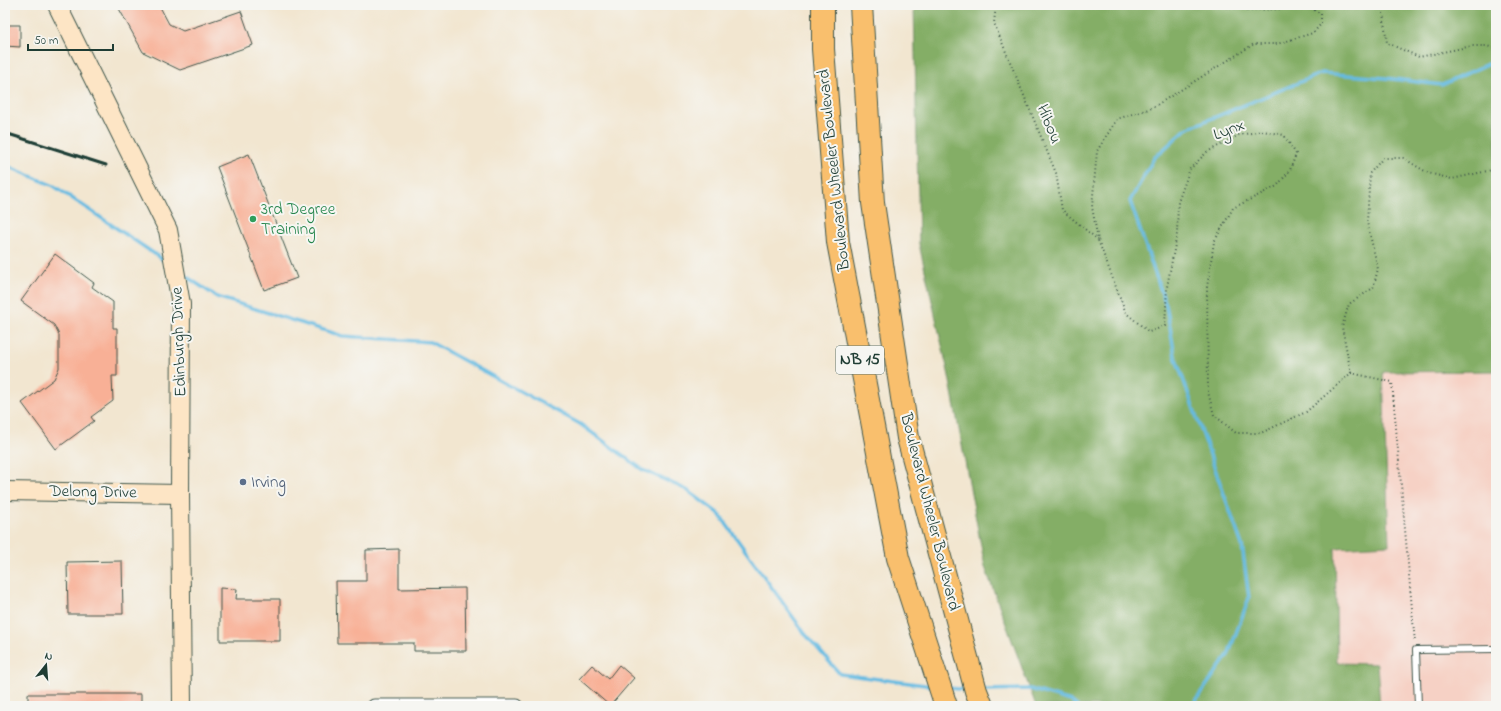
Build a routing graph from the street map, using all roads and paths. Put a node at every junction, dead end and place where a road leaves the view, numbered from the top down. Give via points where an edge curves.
1 (57, 5) edge
2 (823, 5) edge
3 (861, 5) edge
4 (996, 5) edge
5 (1207, 5) edge
6 (1382, 5) edge
7 (1496, 49) edge
8 (1496, 169) edge
9 (1098, 240) junction
10 (1351, 373) junction
11 (5, 491) edge
12 (180, 494) junction
13 (1496, 649) edge
14 (1416, 650) junction
15 (182, 706) edge
16 (374, 706) edge
17 (517, 706) edge
18 (946, 706) edge
19 (982, 706) edge
20 (1418, 706) edge

1 - 12 street, Edinburgh Drive via 168,230 181,304
2 - 18 highway, Boulevard Wheeler Boulevard / NB 15 via 823,49 838,242 898,558
3 - 19 highway, Boulevard Wheeler Boulevard / NB 15 via 873,202 908,438
4 - 9 path, Hibou via 994,23 1056,173 1062,210
5 - 9 path, Lynx via 1250,10 1311,8 1321,14 1321,24 1313,33 1277,44 1254,44 1152,108 1117,119 1097,151 1092,207
6 - 7 path via 1387,43 1419,57 1472,46
8 - 10 path via 1452,179 1428,173 1403,158 1383,158 1370,173 1367,222 1378,269 1374,288 1349,304 1342,327
9 - 10 path, Lynx via 1126,313 1149,332 1165,326 1167,287 1177,234 1178,202 1190,169 1207,152 1239,135 1263,131 1284,135 1296,154 1290,170 1277,186 1234,208 1214,242 1207,287 1208,392 1214,415 1236,433 1261,433 1306,412
10 - 14 path via 1392,382
11 - 12 street, Delong Drive
12 - 15 street, Edinburgh Drive
13 - 14 lane
14 - 20 lane
16 - 17 street

